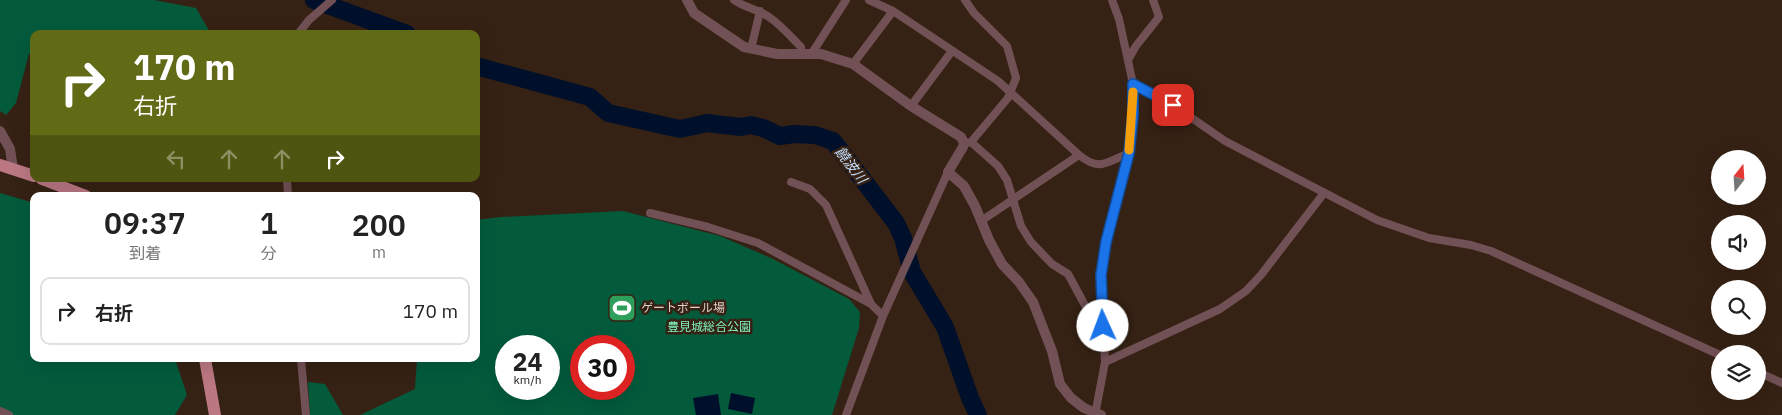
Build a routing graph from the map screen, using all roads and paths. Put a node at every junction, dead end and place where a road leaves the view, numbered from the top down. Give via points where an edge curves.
1 (332, 0) edge
2 (688, 0) edge
3 (734, 0) edge
4 (846, 0) edge
5 (870, 0) edge
6 (965, 0) edge
7 (1112, 0) edge
8 (1153, 0) edge
9 (760, 11) junction
10 (893, 11) junction
11 (301, 30) edge
12 (751, 48) junction
13 (952, 50) junction
14 (801, 53) junction
15 (812, 53) junction
16 (1128, 60) junction
17 (853, 64) junction
18 (1133, 84) junction
19 (1011, 93) junction
20 (911, 106) junction
21 (0, 131) edge
22 (967, 143) junction
23 (1129, 153) junction
24 (1079, 155) junction
25 (0, 165) edge
26 (13, 169) junction
27 (948, 172) junction
28 (30, 175) edge
29 (50, 182) edge
30 (791, 182) dead end
31 (76, 192) edge
32 (1324, 193) junction
33 (1014, 200) junction
34 (650, 213) dead end
35 (981, 221) junction
36 (871, 304) junction
37 (883, 316) junction
38 (1103, 326) junction
39 (1711, 351) edge
40 (205, 362) edge
41 (301, 362) edge
42 (1105, 362) junction
43 (1766, 376) edge
44 (1782, 383) edge
45 (0, 411) edge
46 (1097, 414) edge
47 (9, 415) edge
48 (215, 415) edge
49 (306, 415) edge
50 (846, 415) edge

1 - 11 street
2 - 12 street via 694,13 744,47
3 - 9 street
4 - 15 street
5 - 10 street
6 - 19 street via 1007,46 1016,78
7 - 16 street
8 - 16 street via 1159,17
9 - 12 street
9 - 14 street via 801,47
10 - 13 street
10 - 17 street
12 - 14 street via 777,54
13 - 19 street
13 - 20 street
14 - 15 street
15 - 17 street via 833,56
16 - 18 street
17 - 20 street
18 - 23 street
18 - 32 street via 1173,105 1225,141
19 - 22 street
19 - 24 street
20 - 22 street
21 - 26 street via 10,149
22 - 27 street
22 - 33 street via 998,166
23 - 24 street via 1096,165
23 - 38 street via 1106,242 1101,275
24 - 33 street
25 - 26 main road
26 - 28 main road
27 - 35 street via 964,186
27 - 37 street
29 - 31 main road
30 - 36 street via 810,189 826,205
32 - 39 street via 1405,231 1491,251
32 - 42 street via 1246,291 1220,309
33 - 35 street
33 - 38 street via 1021,226 1031,242 1052,264 1068,274 1087,309
34 - 36 street via 758,243
35 - 46 street via 1002,264 1033,302 1052,351 1060,384 1071,398
36 - 37 street
37 - 50 street
38 - 42 street
40 - 48 main road
41 - 49 street
42 - 46 street
43 - 44 street
45 - 47 street

